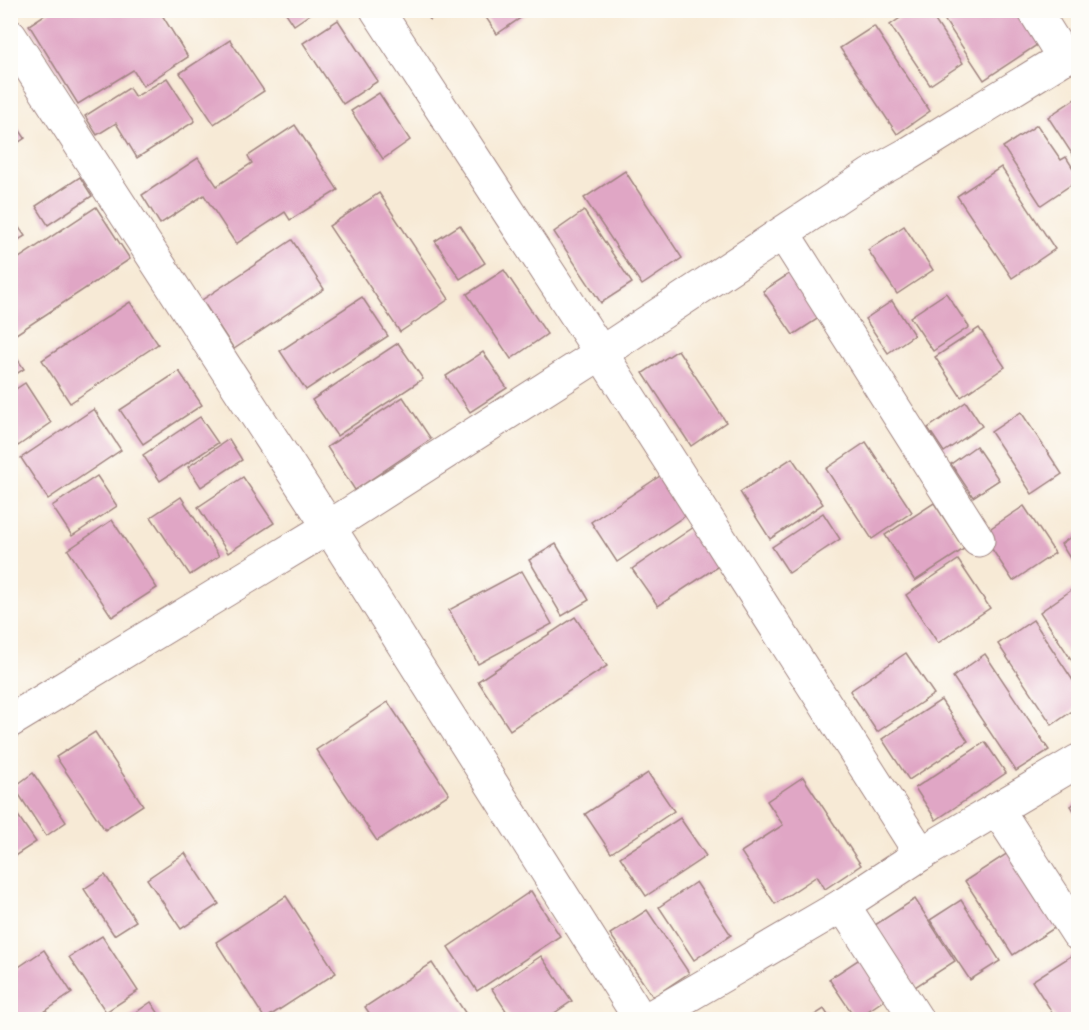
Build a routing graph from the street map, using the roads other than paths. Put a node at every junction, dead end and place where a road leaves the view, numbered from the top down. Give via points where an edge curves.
1 (377, 10) edge
2 (1034, 10) edge
3 (10, 36) edge
4 (1072, 53) edge
5 (783, 232) junction
6 (601, 353) junction
7 (329, 527) junction
8 (978, 540) dead end
9 (10, 721) edge
10 (1078, 761) edge
11 (997, 809) junction
12 (921, 854) junction
13 (843, 905) junction
14 (1078, 934) edge
15 (641, 1020) edge
16 (646, 1020) edge
17 (917, 1020) edge

1 - 6 street
2 - 4 street
3 - 7 street
4 - 5 street
5 - 6 street
5 - 8 street
6 - 7 street
6 - 12 street
7 - 9 street
7 - 15 street
10 - 11 street
11 - 12 street
11 - 14 street
12 - 13 street
13 - 16 street
13 - 17 street

